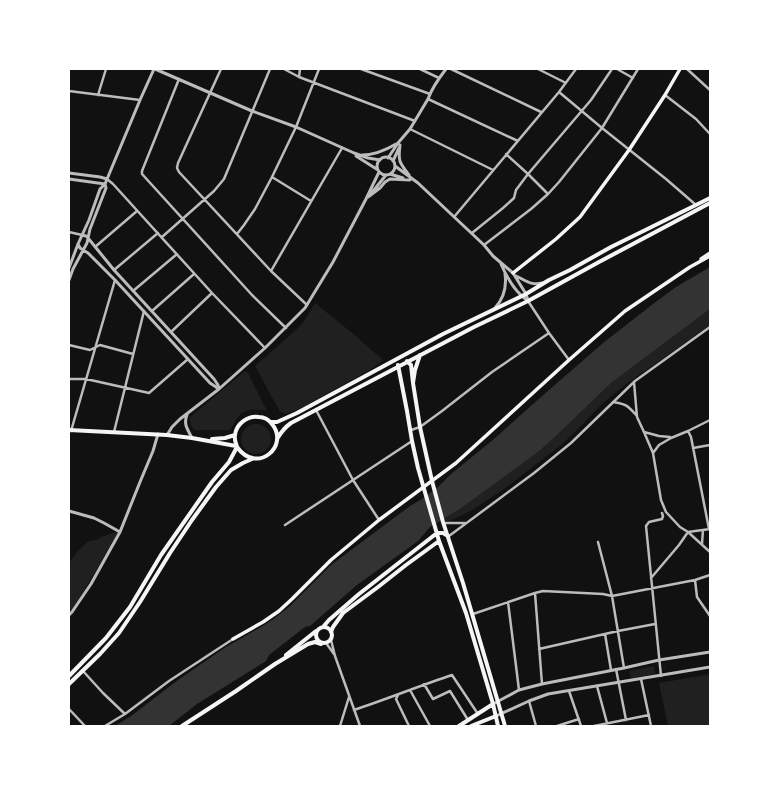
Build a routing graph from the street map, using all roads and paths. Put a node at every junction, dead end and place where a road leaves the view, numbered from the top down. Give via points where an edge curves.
1 (106, 69) edge
2 (155, 69) edge
3 (221, 69) edge
4 (269, 69) edge
5 (284, 69) edge
6 (300, 69) edge
7 (319, 69) edge
8 (360, 69) edge
9 (420, 69) edge
10 (446, 69) edge
11 (451, 69) edge
12 (538, 69) edge
13 (576, 69) edge
14 (612, 69) edge
15 (617, 69) edge
16 (638, 69) edge
17 (680, 69) edge
18 (687, 69) edge
19 (299, 77) junction
20 (439, 78) junction
21 (633, 78) junction
22 (179, 79) junction
23 (313, 82) junction
24 (566, 83) junction
25 (710, 90) edge
26 (69, 91) edge
27 (559, 92) junction
28 (210, 93) junction
29 (430, 94) junction
30 (98, 95) junction
31 (665, 95) junction
32 (428, 99) junction
33 (140, 100) junction
34 (252, 111) junction
35 (582, 111) junction
36 (541, 112) junction
37 (415, 121) junction
38 (296, 127) junction
39 (602, 128) junction
40 (410, 129) junction
41 (710, 134) edge
42 (518, 141) junction
43 (399, 144) junction
44 (342, 148) junction
45 (629, 150) junction
46 (348, 151) junction
47 (506, 154) junction
48 (361, 155) junction
49 (388, 158) junction
50 (380, 160) junction
51 (393, 161) junction
52 (395, 166) junction
53 (493, 170) junction
54 (379, 171) junction
55 (69, 173) edge
56 (528, 174) junction
57 (388, 175) junction
58 (272, 177) junction
59 (69, 179) edge
60 (107, 179) junction
61 (412, 180) junction
62 (105, 184) junction
63 (548, 194) junction
64 (367, 198) junction
65 (710, 198) edge
66 (205, 200) junction
67 (311, 201) junction
68 (710, 204) edge
69 (696, 206) junction
70 (137, 211) junction
71 (454, 217) junction
72 (183, 219) junction
73 (69, 232) edge
74 (158, 233) junction
75 (472, 233) junction
76 (237, 234) junction
77 (82, 235) junction
78 (162, 237) junction
79 (88, 238) junction
80 (78, 244) junction
81 (484, 245) junction
82 (95, 247) junction
83 (84, 250) junction
84 (710, 253) edge
85 (177, 254) junction
86 (710, 257) edge
87 (501, 264) junction
88 (690, 267) junction
89 (69, 268) edge
90 (114, 270) junction
91 (271, 271) junction
92 (505, 273) junction
93 (194, 274) junction
94 (513, 274) junction
95 (69, 280) edge
96 (115, 280) junction
97 (546, 282) junction
98 (133, 291) junction
99 (212, 293) junction
100 (526, 294) junction
101 (521, 296) junction
102 (528, 301) junction
103 (307, 306) junction
104 (493, 310) junction
105 (152, 311) junction
106 (144, 312) junction
107 (710, 327) edge
108 (286, 328) junction
109 (171, 332) junction
110 (549, 333) junction
111 (69, 345) edge
112 (95, 348) junction
113 (266, 348) junction
114 (133, 354) junction
115 (420, 355) junction
116 (400, 357) junction
117 (188, 359) junction
118 (569, 360) junction
119 (408, 361) junction
120 (398, 366) junction
121 (69, 379) edge
122 (86, 379) junction
123 (634, 381) junction
124 (413, 383) junction
125 (125, 389) junction
126 (219, 390) junction
127 (612, 402) junction
128 (316, 410) junction
129 (187, 414) junction
130 (637, 417) junction
131 (710, 420) edge
132 (271, 422) junction
133 (420, 427) junction
134 (410, 430) junction
135 (70, 431) edge
136 (688, 431) junction
137 (114, 432) junction
138 (644, 432) junction
139 (158, 434) junction
140 (167, 434) junction
141 (235, 435) junction
142 (192, 438) junction
143 (671, 438) junction
144 (203, 439) junction
145 (277, 440) junction
146 (412, 441) junction
147 (710, 445) edge
148 (237, 446) junction
149 (693, 448) junction
150 (653, 453) junction
151 (253, 459) junction
152 (352, 480) junction
153 (432, 481) junction
154 (424, 488) junction
155 (69, 511) edge
156 (662, 513) dead end
157 (379, 520) junction
158 (443, 522) junction
159 (466, 523) junction
160 (285, 525) dead end
161 (710, 529) edge
162 (703, 530) junction
163 (120, 532) junction
164 (688, 532) junction
165 (437, 533) junction
166 (448, 536) junction
167 (439, 541) junction
168 (598, 542) dead end
169 (702, 544) junction
170 (710, 552) edge
171 (710, 576) edge
172 (651, 579) junction
173 (695, 580) junction
174 (652, 589) junction
175 (535, 593) junction
176 (612, 596) junction
177 (508, 602) junction
178 (705, 610) junction
179 (710, 610) edge
180 (473, 614) junction
181 (69, 615) edge
182 (710, 616) edge
183 (655, 624) junction
184 (323, 627) junction
185 (316, 631) junction
186 (618, 631) junction
187 (331, 632) junction
188 (605, 634) junction
189 (233, 639) joint
190 (331, 640) junction
191 (324, 643) junction
192 (539, 649) junction
193 (710, 652) edge
194 (335, 656) junction
195 (659, 660) junction
196 (275, 664) junction
197 (710, 667) edge
198 (624, 668) junction
199 (616, 669) junction
200 (611, 670) junction
201 (83, 671) junction
202 (69, 676) edge
203 (661, 676) junction
204 (641, 679) junction
205 (618, 683) junction
206 (69, 684) edge
207 (424, 684) junction
208 (542, 684) junction
209 (597, 686) junction
210 (410, 690) junction
211 (519, 690) junction
212 (569, 691) junction
213 (398, 695) junction
214 (349, 696) junction
215 (498, 701) junction
216 (529, 701) junction
217 (493, 704) junction
218 (69, 709) edge
219 (354, 710) junction
220 (501, 713) junction
221 (125, 714) junction
222 (478, 714) junction
223 (649, 715) junction
224 (496, 716) junction
225 (579, 720) junction
226 (626, 720) junction
227 (468, 721) junction
228 (607, 723) junction
229 (612, 724) edge
230 (85, 726) edge
231 (104, 726) edge
232 (183, 726) edge
233 (340, 726) edge
234 (360, 726) edge
235 (409, 726) edge
236 (430, 726) edge
237 (459, 726) edge
238 (471, 726) edge
239 (498, 726) edge
240 (505, 726) edge
241 (536, 726) edge
242 (557, 726) edge
243 (581, 726) edge
244 (594, 726) edge
245 (651, 726) edge

1 - 30 street
2 - 22 street
2 - 33 street
3 - 28 street
4 - 34 street
5 - 19 street
6 - 19 street
7 - 23 street
8 - 29 street
9 - 20 street
10 - 20 street
11 - 36 street
12 - 24 street
13 - 24 street
14 - 35 street
15 - 21 street
16 - 21 street
17 - 31 main road
18 - 25 street
19 - 23 street
20 - 29 street
21 - 39 street
22 - 28 street
22 - 72 street via 142,174
23 - 37 street
23 - 38 street
24 - 27 street
26 - 30 street
27 - 35 street
27 - 36 street
28 - 34 street
28 - 66 street via 177,168
29 - 32 street
30 - 33 street
31 - 41 street via 696,119
31 - 45 main road
32 - 37 street
32 - 42 street
33 - 60 street
34 - 38 street
34 - 66 street via 224,179
35 - 39 street
35 - 56 street
36 - 42 street
37 - 40 street
38 - 44 street
38 - 58 street
39 - 45 street
39 - 63 street
40 - 43 street
40 - 53 street
42 - 47 street
43 - 48 street via 389,149
43 - 49 street
43 - 51 street
43 - 61 street via 399,160
44 - 46 street
44 - 67 street
45 - 69 street
45 - 94 main road via 580,217
46 - 48 street
46 - 54 street
47 - 53 street
47 - 56 street
48 - 50 street
49 - 50 street
49 - 51 street
50 - 54 street via 377,165
51 - 52 street
52 - 57 street via 394,171
52 - 61 street
53 - 71 street
54 - 57 street
54 - 64 street
55 - 60 street
56 - 63 street
56 - 75 street via 516,190 514,198
57 - 61 street
57 - 64 street
58 - 67 street
58 - 76 street via 255,209
59 - 62 street
60 - 62 street
60 - 70 street
61 - 64 street via 385,182
61 - 71 street
62 - 77 street via 100,189
62 - 79 street via 106,188
63 - 81 street
64 - 103 street
65 - 69 main road
66 - 72 street
66 - 76 street
67 - 91 street
68 - 102 main road
69 - 97 main road
70 - 74 street
70 - 82 street
71 - 75 street
72 - 78 street
72 - 108 street via 252,295
73 - 77 street
74 - 78 street
74 - 90 street
75 - 81 street
76 - 91 street
77 - 79 street
77 - 80 street
78 - 85 street
79 - 82 street
79 - 83 street
80 - 83 street
80 - 89 street
81 - 87 street
82 - 90 street
83 - 95 street
83 - 96 street
84 - 88 main road
85 - 93 street
85 - 98 street
86 - 88 main road
87 - 92 street
87 - 94 street
88 - 118 main road via 625,311
90 - 98 street
91 - 103 street
92 - 101 street
92 - 104 street via 506,291
93 - 99 street
93 - 105 street
94 - 97 street via 529,283
94 - 100 street
96 - 106 street
96 - 112 street
97 - 100 main road
98 - 105 street
99 - 109 street
99 - 113 street
100 - 101 main road
100 - 102 street
101 - 102 street
101 - 104 main road
102 - 110 street
102 - 115 main road
103 - 108 street
104 - 116 main road
105 - 109 street
106 - 114 street
106 - 117 street
107 - 123 street
108 - 113 street
109 - 126 street via 214,379
110 - 118 street
110 - 133 street via 492,372
111 - 112 street via 90,350
112 - 114 street via 100,345
112 - 122 street
113 - 126 street
114 - 125 street
115 - 119 main road
115 - 124 main road
116 - 119 main road
116 - 120 main road
116 - 132 main road via 298,413
117 - 125 street via 149,393
117 - 126 street
118 - 153 main road via 456,463
119 - 120 main road
119 - 124 main road via 411,365
120 - 128 main road
120 - 134 main road
121 - 122 street
122 - 125 street
122 - 135 street
123 - 127 street
123 - 130 street
124 - 133 main road
125 - 137 street
126 - 129 street
127 - 130 street via 627,405
127 - 159 street via 571,443
128 - 145 main road via 285,427
128 - 152 street
129 - 140 street
129 - 142 street via 185,424
130 - 138 street
131 - 136 street
132 - 141 main road via 259,417 246,419 240,423
132 - 145 main road via 277,433
133 - 134 street
133 - 153 main road
134 - 146 main road
135 - 137 main road
136 - 143 street
136 - 149 street
137 - 139 main road
138 - 143 street
138 - 150 street
139 - 140 main road
139 - 163 street
140 - 142 main road
141 - 144 main road
141 - 148 main road
142 - 144 main road
143 - 150 street via 659,445
144 - 148 main road
145 - 151 main road via 272,452 260,459
146 - 152 street
146 - 154 main road
147 - 149 street
148 - 151 main road via 241,453
148 - 202 main road via 229,462 161,555 130,607 106,638
149 - 161 street
150 - 164 street via 661,500 666,512
151 - 201 main road via 236,467 216,487 119,633
152 - 157 street
152 - 160 street
153 - 154 main road
153 - 158 main road
154 - 157 main road
154 - 165 main road
155 - 163 street via 94,518
156 - 172 street via 662,519 649,522 646,526
157 - 189 main road via 332,560 279,611
158 - 159 street
158 - 166 main road
159 - 166 street
161 - 162 street
162 - 164 street
162 - 169 street
163 - 181 street via 91,584
164 - 169 street
164 - 172 street
165 - 166 main road
165 - 167 main road
165 - 184 main road via 359,594
166 - 180 main road
167 - 187 main road via 343,613
167 - 217 main road via 466,613
168 - 176 street
169 - 170 street
171 - 173 street
172 - 174 street
173 - 174 street
173 - 178 street via 697,597
174 - 176 street
174 - 183 street
175 - 176 street via 552,591
175 - 177 street
175 - 192 street
176 - 186 street
177 - 180 street
177 - 211 street
178 - 179 street
178 - 182 street
180 - 215 main road
183 - 186 street
183 - 195 street
184 - 185 main road
184 - 187 main road
185 - 191 main road via 317,641
185 - 196 main road
186 - 188 street
186 - 198 street
187 - 190 main road
188 - 192 street
188 - 200 street
189 - 221 street via 169,681
190 - 191 main road
190 - 194 street
191 - 194 street
191 - 196 main road via 308,644
192 - 208 street
193 - 195 street
194 - 214 street
195 - 198 street
195 - 203 street
196 - 232 main road
197 - 203 street
198 - 199 street
199 - 200 street
199 - 205 street
200 - 208 street
201 - 206 main road
201 - 221 street
203 - 204 street
204 - 205 street
204 - 223 street
205 - 209 street
205 - 226 street
207 - 210 street
207 - 222 street via 452,675
207 - 227 street via 432,699 450,691
208 - 211 street
209 - 212 street
209 - 228 street
210 - 213 street
210 - 236 street
211 - 215 street
212 - 216 street via 548,694
212 - 225 street
213 - 219 street
213 - 235 street via 396,699
214 - 219 street
214 - 233 street
215 - 217 street
215 - 220 main road
216 - 220 street
216 - 241 street
217 - 222 main road
217 - 224 main road
218 - 230 street
219 - 234 street
220 - 224 street
220 - 240 main road
221 - 231 street
222 - 227 main road
223 - 226 street
223 - 245 street
224 - 238 main road
224 - 239 main road
225 - 242 street
225 - 243 street
226 - 229 street
227 - 237 main road
228 - 229 street
228 - 244 street

